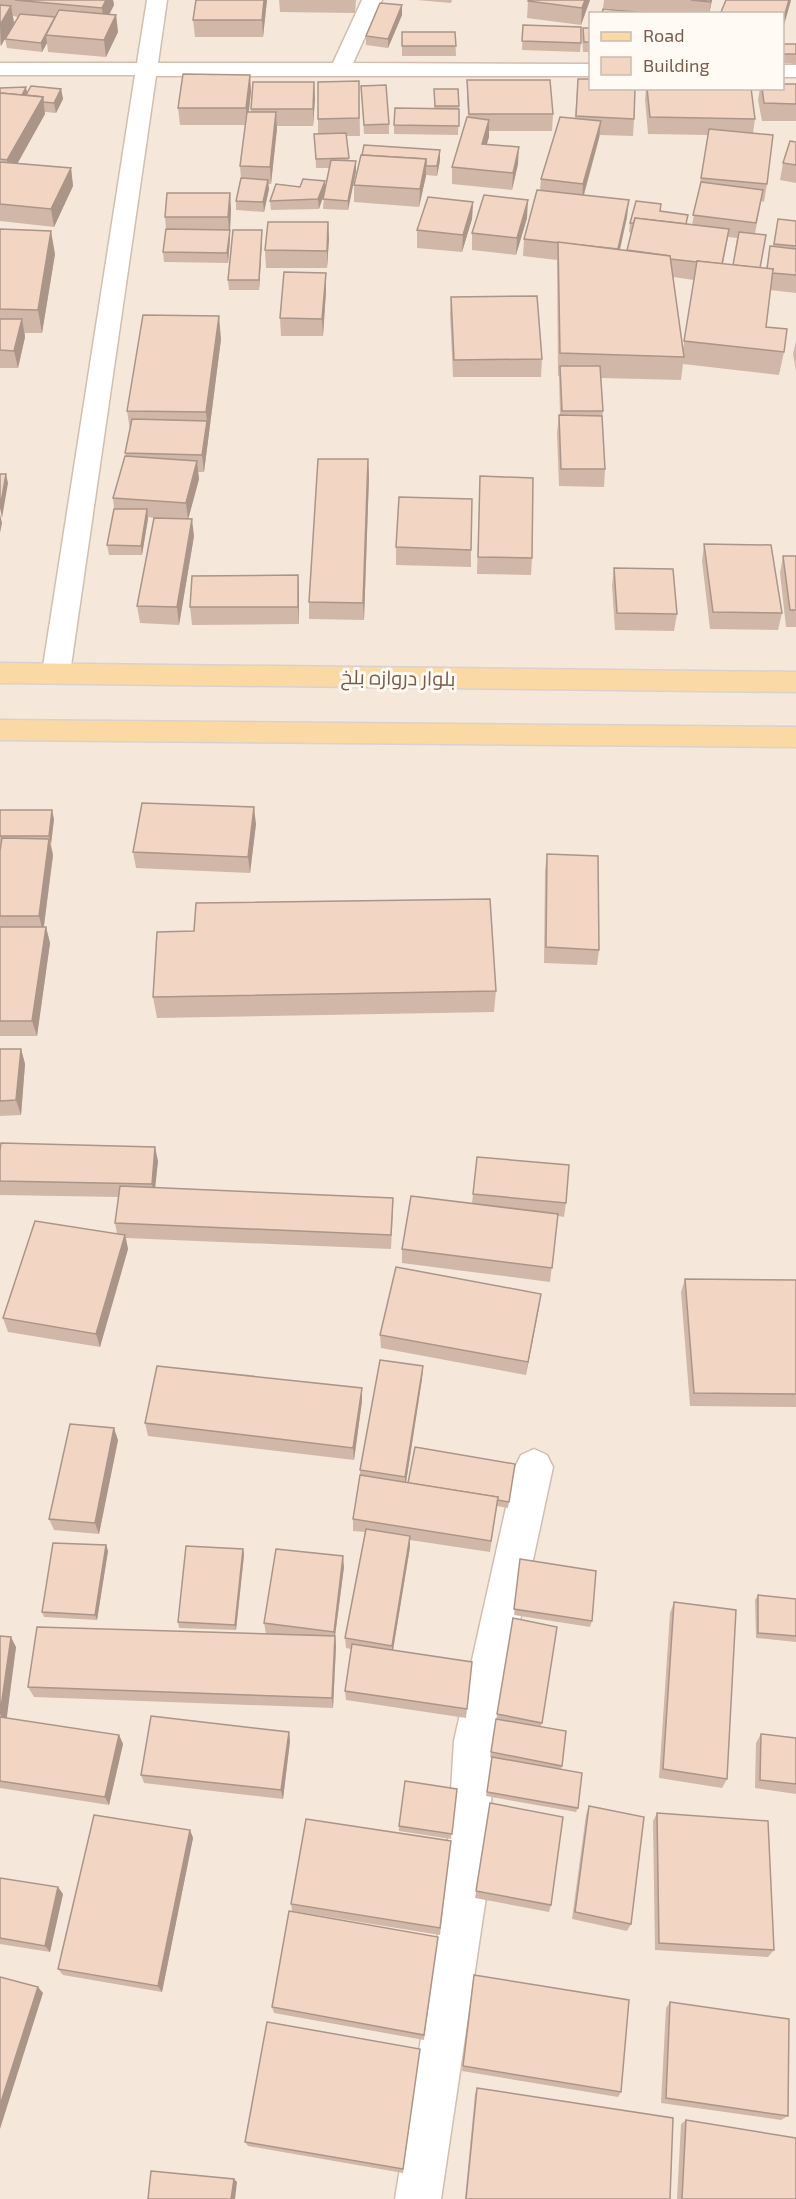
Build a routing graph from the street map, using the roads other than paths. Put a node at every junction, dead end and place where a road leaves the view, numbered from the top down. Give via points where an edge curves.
1 (157, 0) edge
2 (372, 0) edge
3 (0, 69) edge
4 (146, 69) junction
5 (340, 70) junction
6 (589, 70) edge
7 (0, 673) edge
8 (56, 673) junction
9 (796, 682) edge
10 (0, 730) edge
11 (796, 737) edge
12 (534, 1467) dead end
13 (418, 2199) edge

1 - 4 street
2 - 5 street
3 - 4 street
4 - 5 street
4 - 8 street
5 - 6 street
7 - 8 main road, بلوار دروازه بلخ
8 - 9 main road, بلوار دروازه بلخ
10 - 11 main road
12 - 13 street via 474,1741 465,1890

